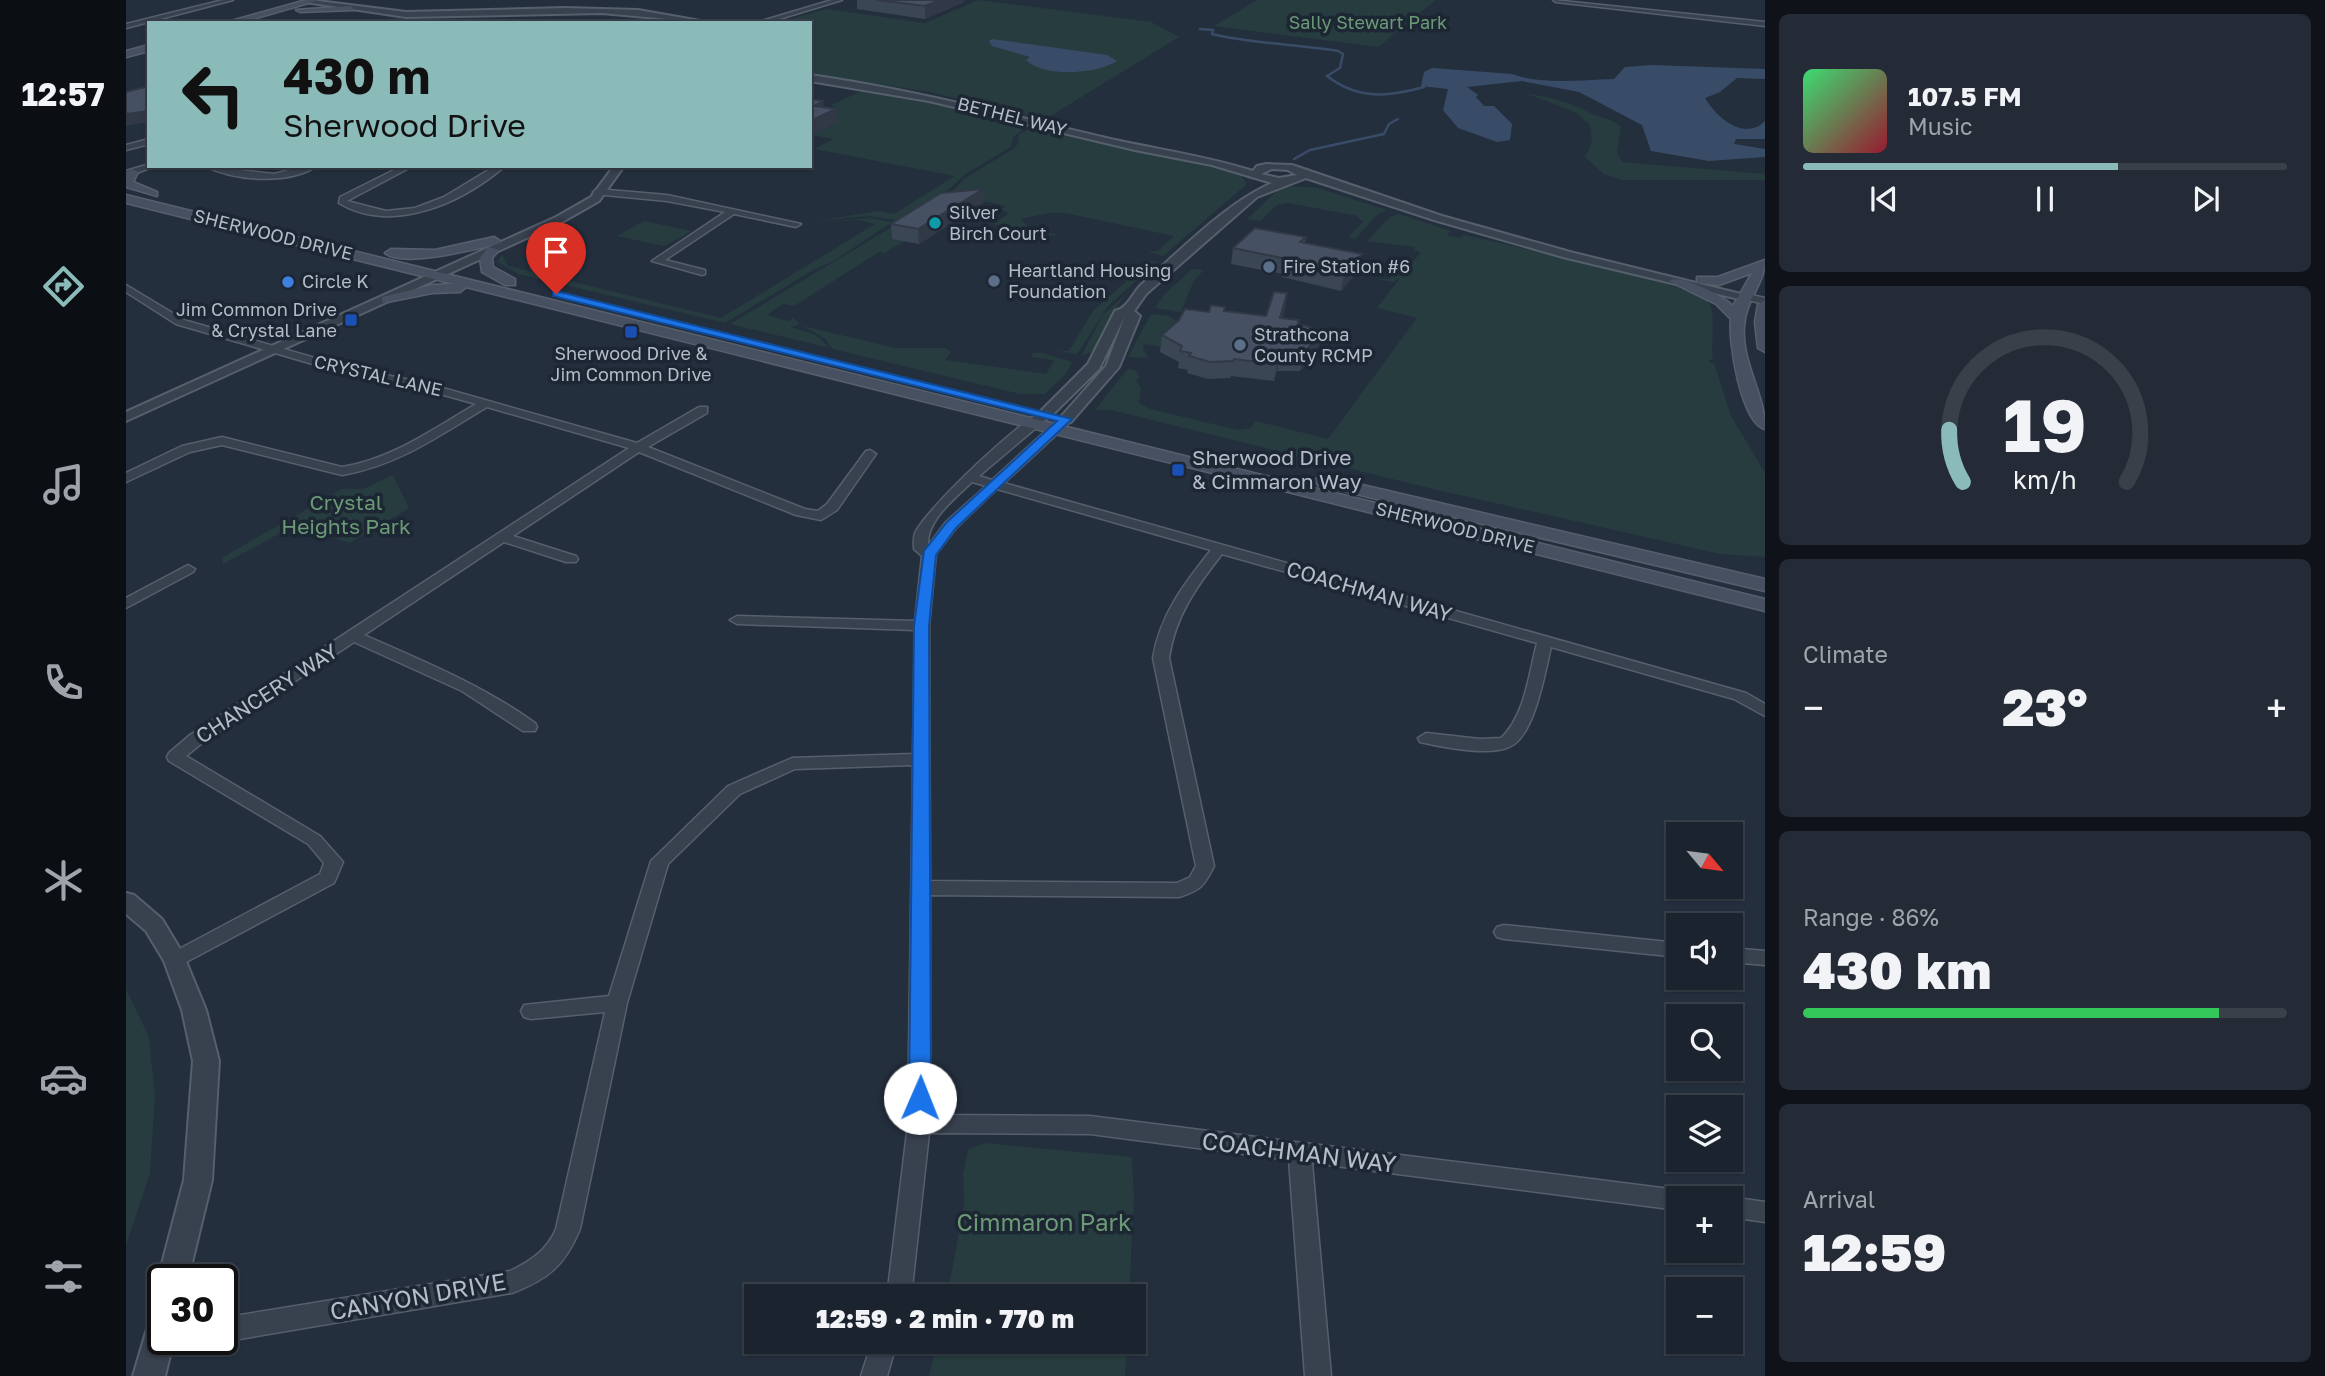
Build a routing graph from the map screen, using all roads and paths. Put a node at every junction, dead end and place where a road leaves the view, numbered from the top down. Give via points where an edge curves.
1 (230, 0) edge
2 (509, 0) edge
3 (839, 0) edge
4 (1556, 0) edge
5 (319, 1) edge
6 (352, 5) edge
7 (505, 11) junction
8 (277, 14) junction
9 (236, 21) edge
10 (251, 21) edge
11 (701, 21) edge
12 (765, 21) edge
13 (1765, 24) edge
14 (126, 26) edge
15 (147, 47) edge
16 (126, 52) edge
17 (812, 78) edge
18 (147, 142) edge
19 (126, 148) edge
20 (147, 165) edge
21 (222, 168) edge
22 (309, 168) edge
23 (405, 168) edge
24 (498, 168) edge
25 (617, 168) edge
26 (128, 171) edge
27 (1261, 173) junction
28 (1303, 174) junction
29 (1288, 181) junction
30 (1335, 186) junction
31 (126, 187) edge
32 (597, 192) junction
33 (126, 193) edge
34 (153, 194) junction
35 (1253, 195) junction
36 (126, 199) edge
37 (733, 211) junction
38 (242, 217) junction
39 (796, 224) dead end
40 (1498, 235) junction
41 (493, 246) junction
42 (391, 253) junction
43 (365, 258) junction
44 (1765, 265) edge
45 (441, 271) junction
46 (702, 272) dead end
47 (1702, 279) junction
48 (1676, 281) junction
49 (504, 287) junction
50 (126, 288) edge
51 (1745, 293) junction
52 (1765, 295) edge
53 (385, 296) junction
54 (1765, 302) edge
55 (1127, 312) junction
56 (1739, 319) junction
57 (1764, 322) edge
58 (1765, 348) edge
59 (270, 349) junction
60 (486, 403) junction
61 (704, 410) dead end
62 (126, 417) edge
63 (1050, 421) junction
64 (1765, 424) edge
65 (637, 447) junction
66 (870, 454) dead end
67 (126, 478) edge
68 (971, 478) junction
69 (995, 485) junction
70 (503, 537) junction
71 (1218, 550) junction
72 (929, 554) junction
73 (1647, 555) junction
74 (571, 559) dead end
75 (188, 569) dead end
76 (1765, 569) edge
77 (1765, 585) edge
78 (1760, 602) edge
79 (126, 604) edge
80 (737, 620) dead end
81 (922, 626) junction
82 (355, 637) junction
83 (1545, 641) junction
84 (1765, 711) edge
85 (529, 727) dead end
86 (1426, 738) dead end
87 (921, 759) junction
88 (922, 888) junction
89 (126, 901) edge
90 (1504, 932) dead end
91 (1666, 949) edge
92 (1743, 956) edge
93 (1765, 958) edge
94 (175, 960) junction
95 (617, 1003) junction
96 (531, 1011) dead end
97 (919, 1124) junction
98 (1300, 1153) junction
99 (1666, 1199) edge
100 (1743, 1209) edge
101 (1765, 1212) edge
102 (177, 1264) edge
103 (901, 1284) edge
104 (238, 1327) edge
105 (882, 1354) edge
106 (156, 1355) edge
107 (149, 1376) edge
108 (874, 1376) edge
109 (1318, 1376) edge

1 - 14 street
2 - 7 street
3 - 12 street
4 - 13 street
5 - 6 street
5 - 8 main road
5 - 9 main road
6 - 7 street via 418,15
6 - 8 main road
7 - 11 street via 629,9
8 - 10 main road
15 - 16 main road
17 - 27 street, BETHEL WAY via 916,94 1122,145
18 - 19 street
20 - 26 street
21 - 22 street via 271,178
23 - 24 street via 343,203 386,214 407,212 463,191
25 - 32 street
26 - 34 main road via 128,184
27 - 28 street via 1289,167
27 - 29 street
27 - 35 street
28 - 29 street
28 - 30 street
29 - 30 street
29 - 35 street
30 - 40 street
31 - 34 main road, SHERWOOD DRIVE
32 - 37 street via 667,198
32 - 41 street via 595,199 580,209
33 - 38 main road
34 - 38 main road, SHERWOOD DRIVE
35 - 55 street via 1142,291
36 - 43 main road, SHERWOOD DRIVE
37 - 39 street
37 - 46 street via 657,261
38 - 42 main road, SHERWOOD DRIVE
40 - 47 street
40 - 48 street
41 - 42 main road via 435,254
41 - 45 street
41 - 49 main road via 485,258 487,269
42 - 45 main road, SHERWOOD DRIVE
43 - 45 main road, SHERWOOD DRIVE
43 - 53 main road via 394,275
44 - 47 main road via 1719,281
44 - 51 main road
45 - 49 main road, SHERWOOD DRIVE
45 - 53 street
47 - 51 street
48 - 51 street
48 - 56 main road via 1721,301
49 - 53 main road via 443,288
49 - 63 main road, SHERWOOD DRIVE
50 - 59 street, CRYSTAL LANE via 180,323
51 - 52 street
51 - 54 street
51 - 56 main road
53 - 59 street
54 - 57 main road
55 - 63 street via 1120,314 1094,366
55 - 63 street via 1134,316 1112,367
56 - 64 main road via 1738,351 1747,387
57 - 58 main road
59 - 60 street, CRYSTAL LANE
59 - 62 street
60 - 65 street, CRYSTAL LANE
60 - 67 street via 382,461 353,470 222,441 187,449
61 - 65 street, CHANCERY WAY
63 - 68 street
63 - 69 street
63 - 73 main road, SHERWOOD DRIVE
63 - 78 main road, SHERWOOD DRIVE via 1546,551 1618,561
65 - 66 street, CRYSTAL LANE via 821,516
65 - 70 street, CHANCERY WAY
68 - 69 street, COACHMAN WAY
68 - 72 street via 925,526 921,549
69 - 71 street, COACHMAN WAY
69 - 72 street via 951,525
70 - 74 street
70 - 82 street, CHANCERY WAY
71 - 83 street, COACHMAN WAY
71 - 88 street via 1171,615 1161,658 1205,866 1197,882 1179,890
72 - 81 street
73 - 76 main road
73 - 77 main road, SHERWOOD DRIVE
75 - 79 street
80 - 81 street
81 - 87 street
82 - 85 street via 448,677
82 - 94 street, CHANCERY WAY via 175,757 314,840 334,862 327,878
83 - 84 street, COACHMAN WAY via 1740,696
83 - 86 street via 1519,732 1506,743
87 - 88 street
87 - 95 street, CANYON DRIVE via 792,764 734,790 660,861
88 - 97 street
89 - 94 street via 153,925
90 - 91 street
92 - 93 street
94 - 102 street via 206,1061 198,1180
95 - 96 street
95 - 104 street, CANYON DRIVE via 568,1229 560,1249 541,1269 512,1282
97 - 98 street, COACHMAN WAY via 1090,1125
97 - 103 street
98 - 99 street, COACHMAN WAY
98 - 109 street
100 - 101 street
105 - 108 street
106 - 107 street

